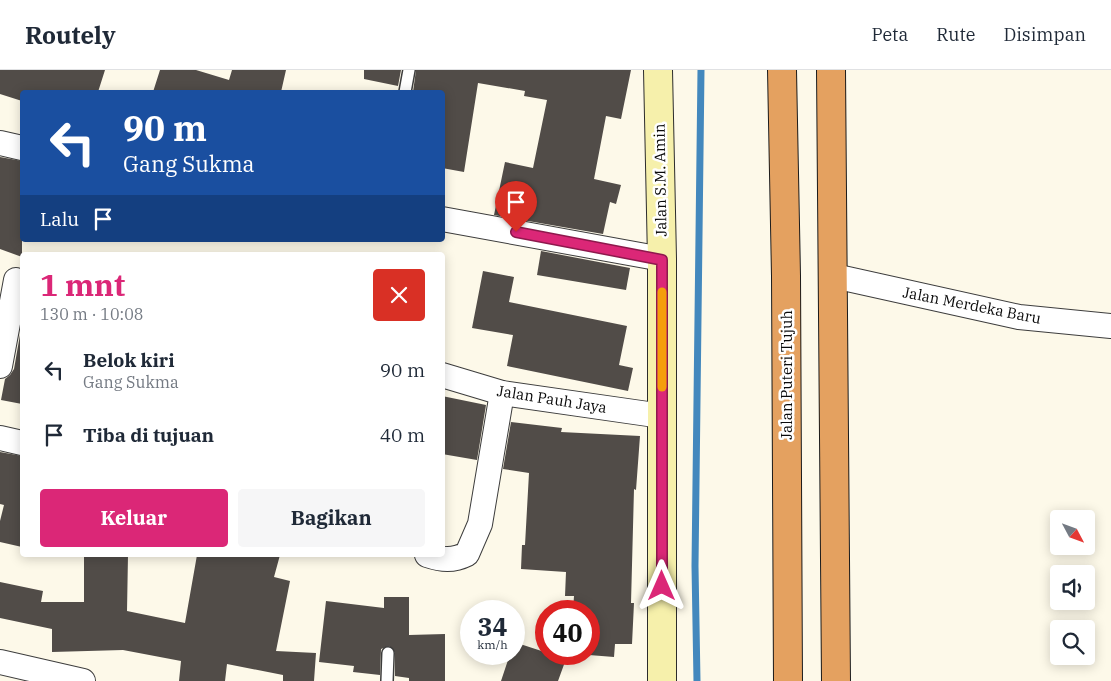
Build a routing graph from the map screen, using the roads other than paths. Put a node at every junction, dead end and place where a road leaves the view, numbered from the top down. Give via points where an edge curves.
1 (410, 70) edge
2 (658, 70) edge
3 (782, 70) edge
4 (831, 70) edge
5 (405, 90) edge
6 (0, 143) edge
7 (20, 148) edge
8 (445, 220) edge
9 (662, 260) junction
10 (834, 276) junction
11 (13, 279) edge
12 (1111, 326) edge
13 (0, 366) edge
14 (445, 376) edge
15 (502, 393) junction
16 (662, 416) junction
17 (0, 438) edge
18 (20, 443) edge
19 (434, 557) edge
20 (388, 652) dead end
21 (0, 662) edge
22 (84, 681) edge
23 (387, 681) edge
24 (662, 681) edge
25 (788, 681) edge
26 (836, 681) edge

1 - 5 lane
2 - 9 street, Jalan S.M. Amin
3 - 25 highway, Jalan Puteri Tujuh
4 - 10 highway
6 - 7 street
8 - 9 street
9 - 16 street, Jalan S.M. Amin
10 - 12 street, Jalan Merdeka Baru via 1019,317
10 - 26 highway
11 - 13 street
14 - 15 street, Jalan Pauh Jaya
15 - 16 street, Jalan Pauh Jaya
15 - 19 street via 480,524 467,554 456,560
16 - 24 street, Jalan S.M. Amin
17 - 18 street
20 - 23 lane
21 - 22 street

